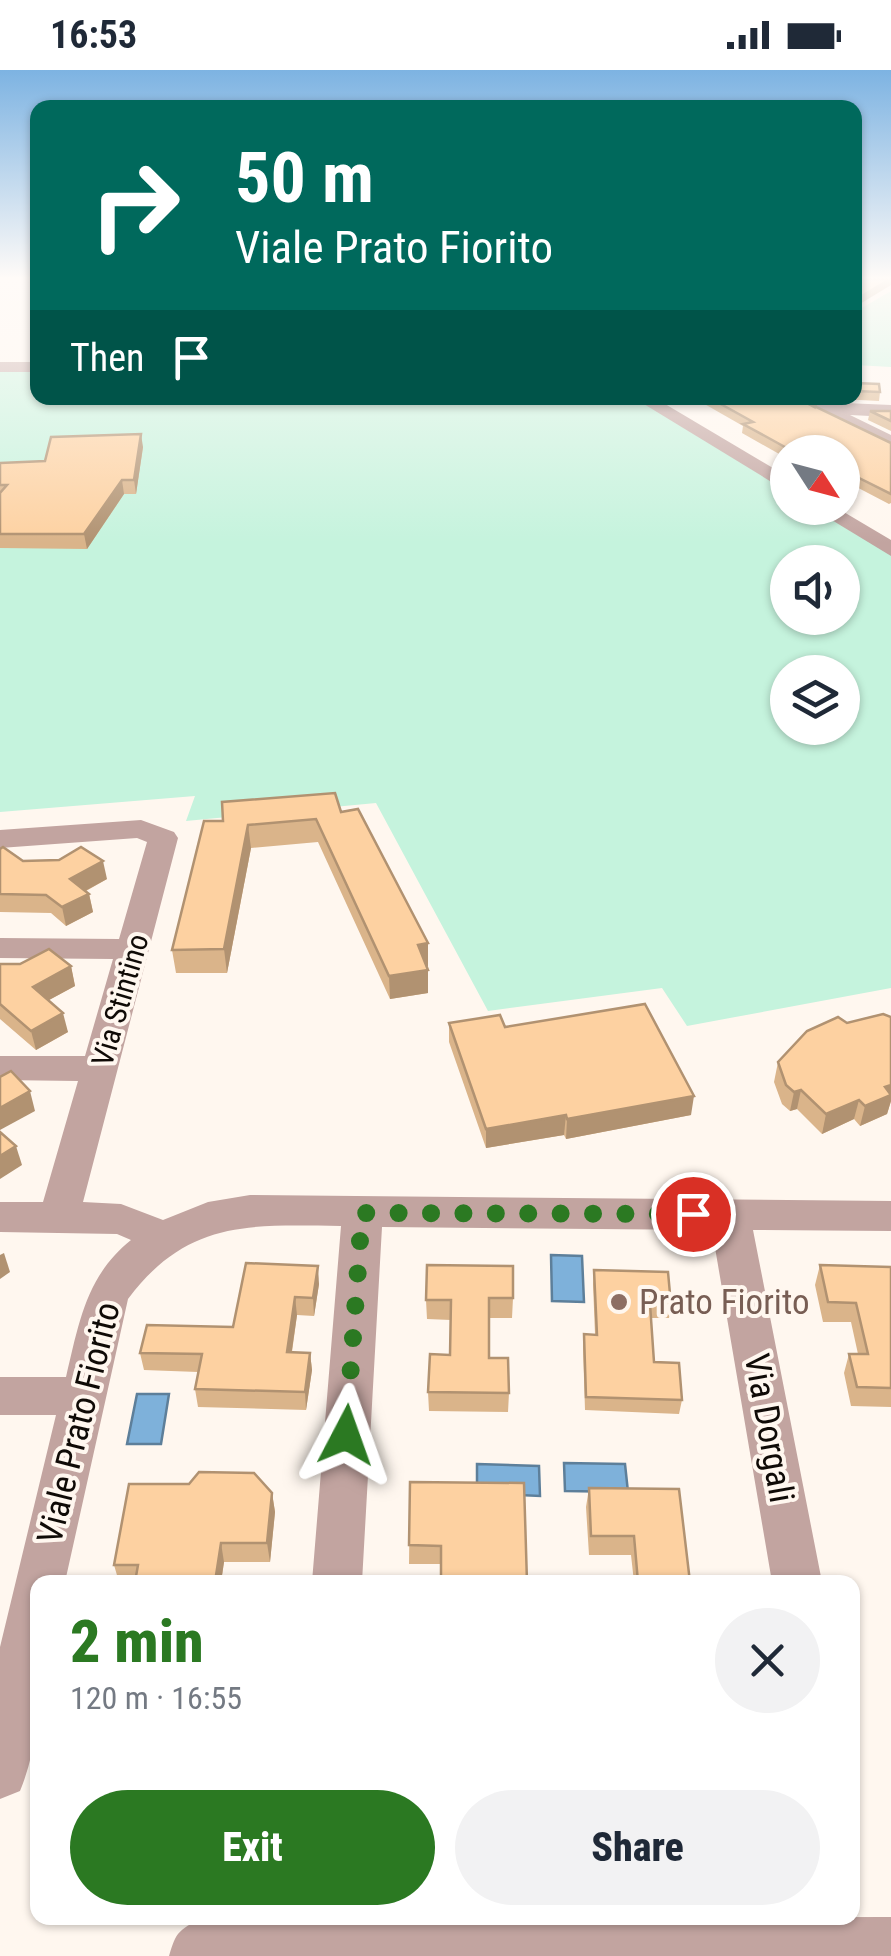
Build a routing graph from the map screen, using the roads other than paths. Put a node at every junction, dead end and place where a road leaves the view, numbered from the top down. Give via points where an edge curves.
1 (655, 405) edge
2 (891, 411) edge
3 (891, 443) edge
4 (770, 475) edge
5 (879, 525) edge
6 (891, 549) edge
7 (0, 840) edge
8 (0, 948) edge
9 (134, 949) junction
10 (0, 1068) edge
11 (101, 1069) junction
12 (362, 1213) junction
13 (730, 1215) junction
14 (891, 1216) edge
15 (0, 1217) edge
16 (59, 1217) junction
17 (164, 1236) junction
18 (0, 1396) edge
19 (82, 1396) junction
20 (42, 1575) edge
21 (336, 1575) edge
22 (796, 1575) edge
23 (22, 1620) edge
24 (0, 1771) edge
25 (891, 1946) edge
26 (199, 1956) edge
27 (267, 1956) edge
28 (285, 1956) edge

1 - 4 street
2 - 3 street via 822,408
5 - 6 street
7 - 9 street, Via Stintino via 141,829 161,834 164,845
8 - 9 street
9 - 11 street, Via Stintino
10 - 11 street
11 - 16 street, Via Stintino
12 - 13 street, Viale Prato Fiorito
12 - 17 street, Viale Prato Fiorito via 240,1211
12 - 21 street
13 - 14 street, Viale Prato Fiorito
13 - 22 street, Via Dorgali
15 - 16 street
16 - 17 street via 121,1219
17 - 19 street, Viale Prato Fiorito via 108,1294
18 - 19 street
19 - 20 street, Viale Prato Fiorito
23 - 24 street
25 - 28 street via 304,1944
26 - 27 street via 226,1939 245,1940

